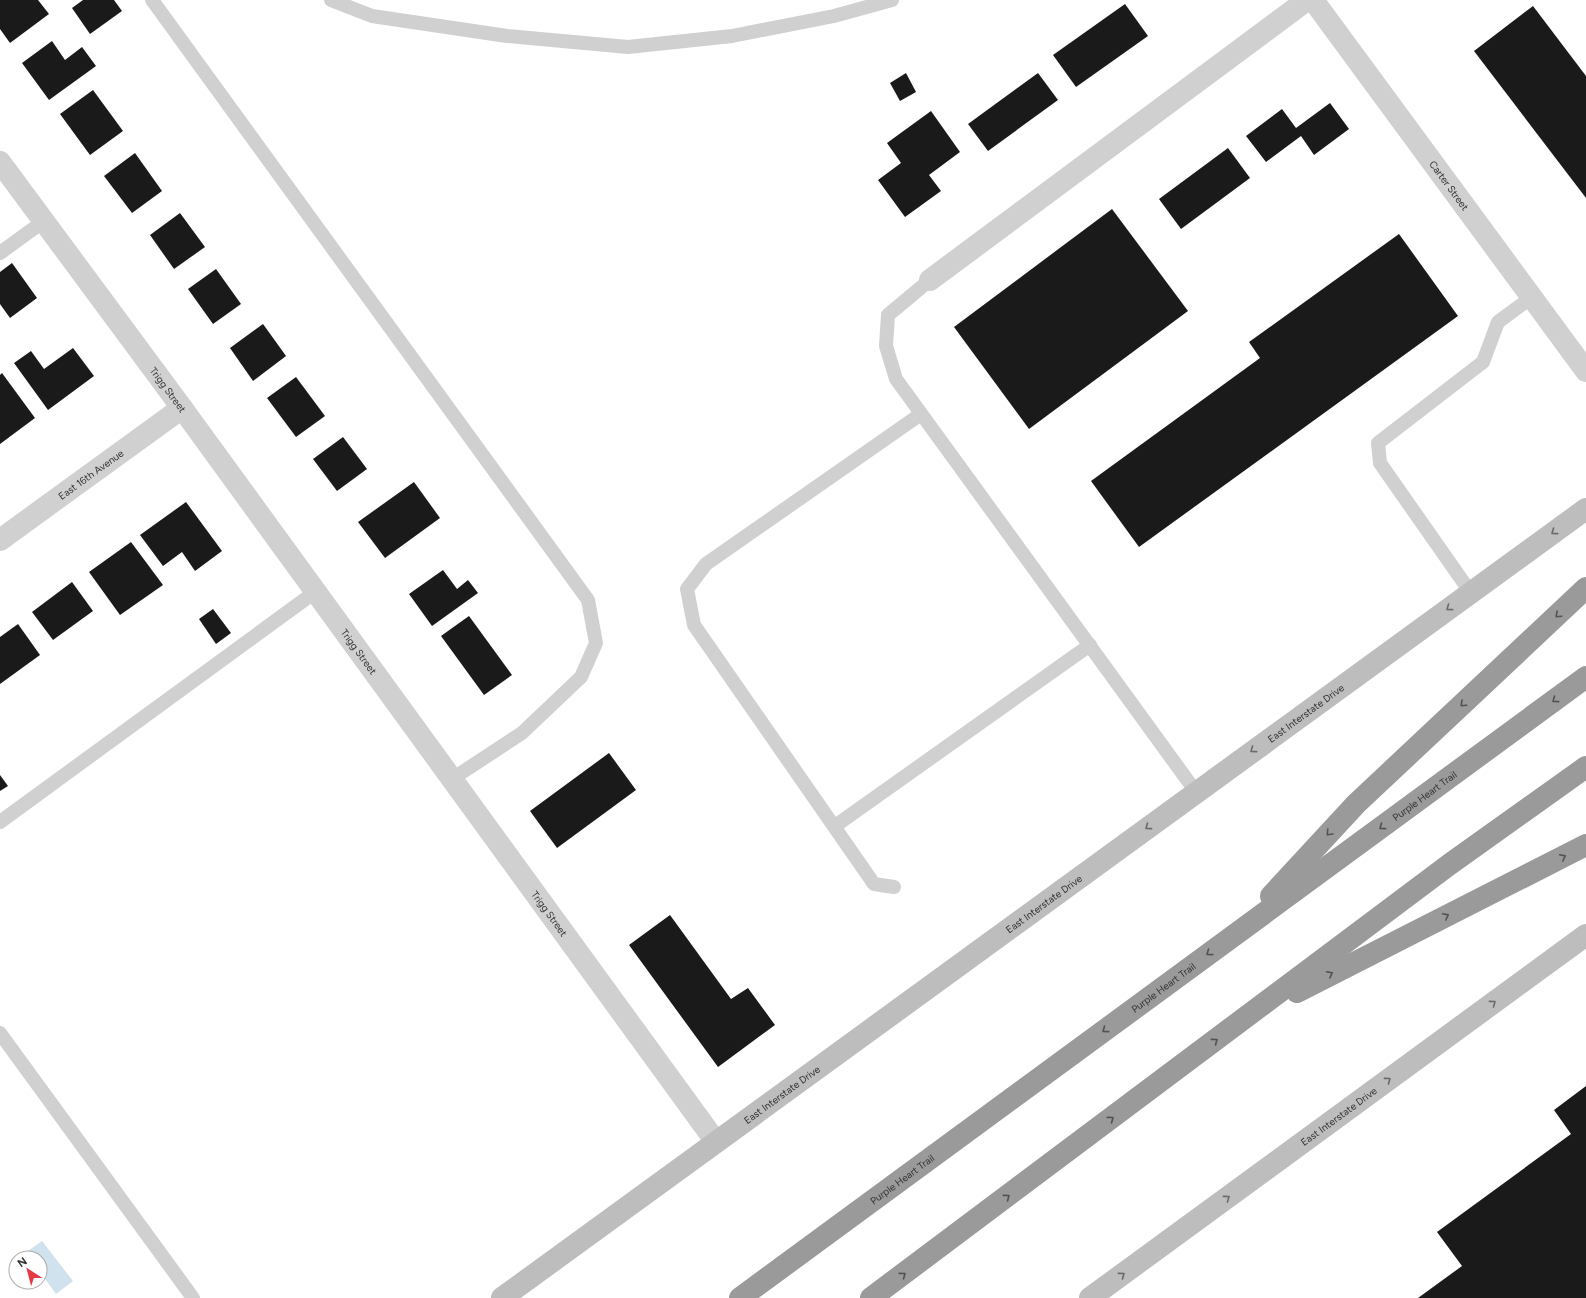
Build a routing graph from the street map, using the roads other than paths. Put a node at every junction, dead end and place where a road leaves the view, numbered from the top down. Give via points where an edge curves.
1 (152, 0) edge
2 (331, 0) edge
3 (892, 0) edge
4 (1307, 0) edge
5 (1313, 0) edge
6 (0, 162) edge
7 (44, 221) junction
8 (0, 253) edge
9 (930, 280) joint
10 (1532, 297) junction
11 (1586, 371) edge
12 (182, 408) junction
13 (921, 414) junction
14 (1586, 509) edge
15 (0, 540) edge
16 (1586, 588) edge
17 (315, 592) junction
18 (1471, 593) junction
19 (1090, 645) junction
20 (1586, 677) edge
21 (1586, 767) edge
22 (452, 779) junction
23 (1196, 792) junction
24 (0, 822) edge
25 (835, 826) junction
26 (1586, 845) edge
27 (894, 887) dead end
28 (1236, 933) junction
29 (1586, 935) edge
30 (1246, 1017) junction
31 (0, 1033) edge
32 (716, 1142) junction
33 (193, 1298) edge
34 (502, 1298) edge
35 (740, 1298) edge
36 (872, 1298) edge
37 (1090, 1298) edge

1 - 22 lane via 588,600 596,643 581,677 522,733
2 - 3 lane via 372,16 507,36 628,47 732,36 834,16
4 - 9 street
5 - 10 street, Carter Street
6 - 7 street, Trigg Street
7 - 8 lane
7 - 12 street, Trigg Street
9 - 13 lane via 888,315 887,322 886,346 896,379
10 - 11 street, Carter Street
10 - 18 lane via 1498,322 1483,362 1378,442 1380,464
12 - 15 street, East 16th Avenue
12 - 17 street, Trigg Street
13 - 19 lane
13 - 25 lane via 706,564 687,589 694,625
14 -> 18 main road, East Interstate Drive
16 -> 28 highway via 1356,804
17 - 22 street, Trigg Street
17 - 24 lane
18 -> 23 main road, East Interstate Drive
19 - 23 lane
19 - 25 lane
20 -> 28 highway, Purple Heart Trail
21 - 30 highway via 1450,864
22 - 32 street, Trigg Street
23 -> 32 main road, East Interstate Drive
25 - 27 lane via 874,884
30 -> 26 highway
28 -> 35 highway, Purple Heart Trail
37 -> 29 main road, East Interstate Drive
36 -> 30 highway
31 - 33 lane
32 - 34 main road, East Interstate Drive

